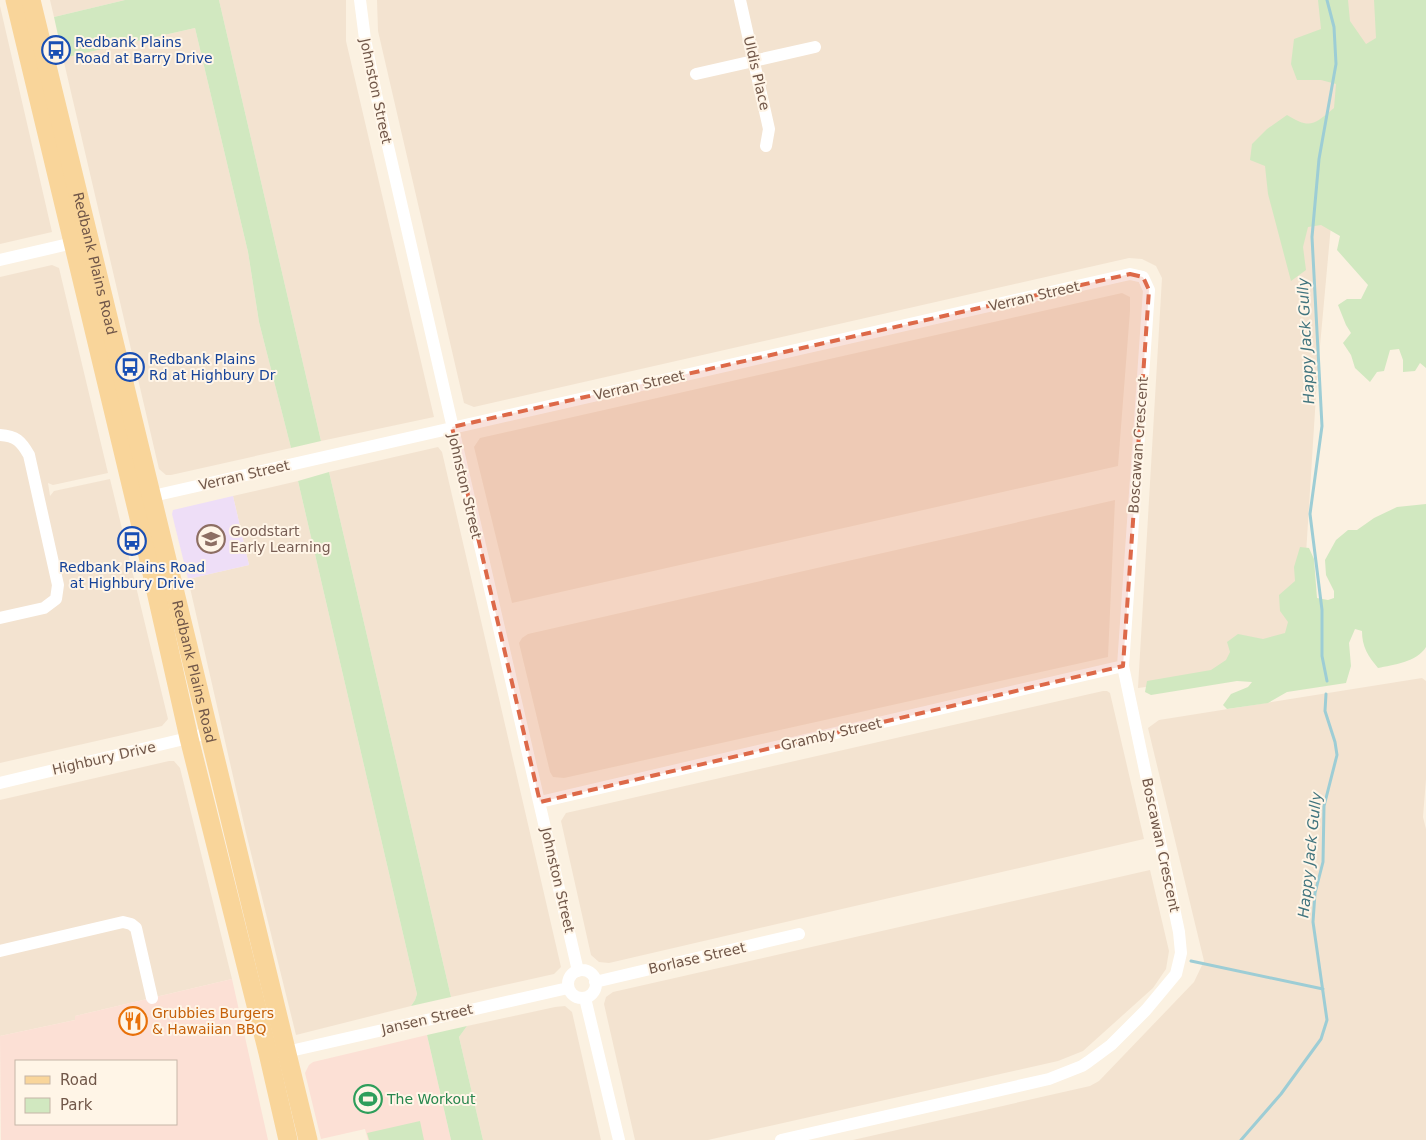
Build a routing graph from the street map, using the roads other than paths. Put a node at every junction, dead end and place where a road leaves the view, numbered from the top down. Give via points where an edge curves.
1 (15, 0) edge
2 (31, 0) edge
3 (360, 0) edge
4 (740, 0) edge
5 (815, 48) dead end
6 (754, 61) junction
7 (696, 74) dead end
8 (766, 146) dead end
9 (73, 243) junction
10 (0, 260) edge
11 (1144, 277) joint
12 (452, 427) junction
13 (0, 435) edge
14 (143, 498) junction
15 (0, 618) edge
16 (1123, 666) junction
17 (209, 733) junction
18 (189, 738) junction
19 (0, 783) edge
20 (540, 802) junction
21 (799, 934) dead end
22 (0, 951) edge
23 (578, 971) junction
24 (595, 982) junction
25 (568, 988) junction
26 (152, 998) dead end
27 (585, 998) junction
28 (277, 1053) junction
29 (288, 1140) edge
30 (308, 1140) edge
31 (619, 1140) edge
32 (781, 1140) edge

1 - 9 main road, Redbank Plains Road
2 - 14 main road, Redbank Plains Road
3 - 12 street, Johnston Street via 376,94
4 - 6 street, Uldis Place
5 - 6 street
6 - 7 street
6 - 8 street, Uldis Place via 770,129
9 - 10 street
9 - 14 main road, Redbank Plains Road
11 - 12 street, Verran Street via 1130,274
11 - 16 street, Boscawan Crescent via 1149,290
12 - 14 street, Verran Street
12 - 20 street, Johnston Street
13 - 15 street via 13,437 23,444 29,455 58,585 56,599 44,608
14 - 17 main road, Redbank Plains Road
14 - 18 main road, Redbank Plains Road
16 - 20 street, Gramby Street
16 - 32 street, Boscawan Crescent via 1179,932 1181,952 1176,974 1111,1045 1082,1066 1049,1079
17 - 18 street, Highbury Drive
17 - 28 main road, Redbank Plains Road via 271,985 265,996
18 - 19 street, Highbury Drive
18 - 28 main road, Redbank Plains Road
20 - 23 street, Johnston Street
21 - 24 street, Borlase Street
22 - 26 street via 123,922 131,924 136,928
23 - 24 street via 589,973
23 - 25 street via 570,977
24 - 27 street via 593,992
25 - 27 street via 574,996
25 - 28 street, Jansen Street
27 - 31 street
28 - 29 main road, Redbank Plains Road
28 - 30 main road, Redbank Plains Road

